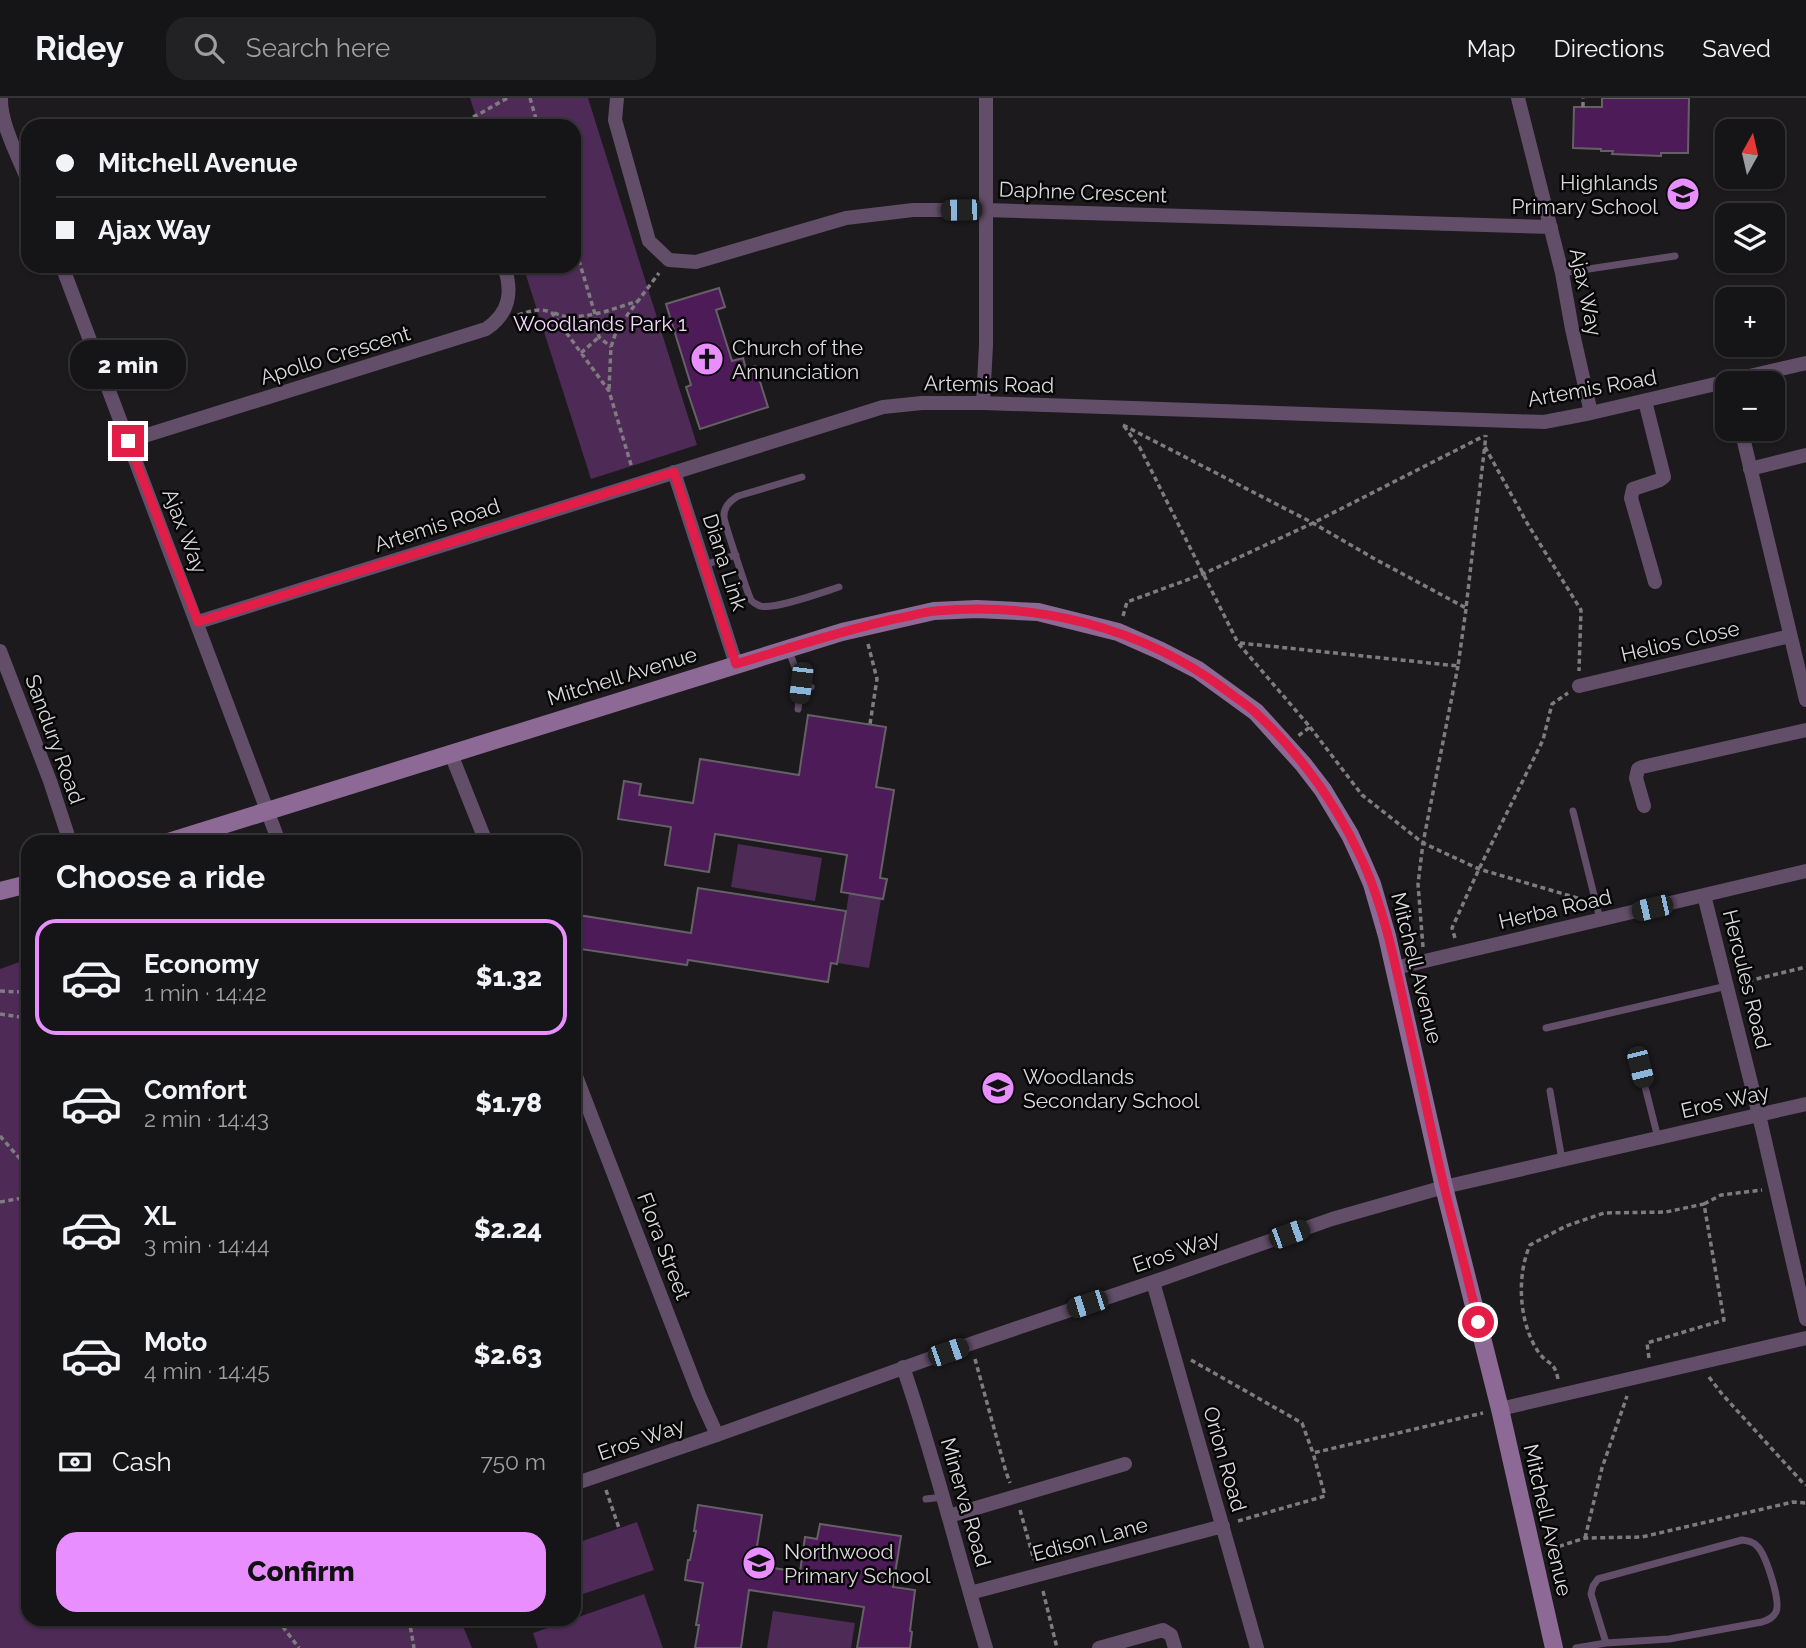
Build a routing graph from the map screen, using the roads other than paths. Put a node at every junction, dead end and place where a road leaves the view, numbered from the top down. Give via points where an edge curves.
1 (1, 98) edge
2 (617, 98) edge
3 (986, 98) edge
4 (1518, 98) edge
5 (21, 163) edge
6 (986, 210) junction
7 (1551, 228) junction
8 (1675, 256) dead end
9 (65, 273) edge
10 (506, 273) edge
11 (1562, 273) junction
12 (1806, 363) edge
13 (1774, 371) edge
14 (1715, 385) edge
15 (1645, 401) junction
16 (983, 402) junction
17 (1591, 413) junction
18 (128, 441) junction
19 (1744, 441) edge
20 (1806, 455) edge
21 (1750, 469) junction
22 (674, 472) junction
23 (802, 477) dead end
24 (736, 555) junction
25 (704, 565) junction
26 (1655, 582) dead end
27 (839, 587) dead end
28 (198, 622) junction
29 (1790, 636) junction
30 (788, 648) junction
31 (0, 651) edge
32 (736, 664) junction
33 (801, 683) junction
34 (811, 687) dead end
35 (1579, 687) road end
36 (1806, 700) edge
37 (798, 709) dead end
38 (1806, 730) edge
39 (451, 754) junction
40 (1644, 806) dead end
41 (267, 811) junction
42 (1573, 811) dead end
43 (69, 835) edge
44 (190, 835) edge
45 (276, 835) edge
46 (482, 835) edge
47 (1806, 871) edge
48 (21, 886) edge
49 (0, 891) edge
50 (1704, 895) junction
51 (1600, 920) junction
52 (1395, 968) junction
53 (1728, 986) junction
54 (1546, 1028) dead end
55 (1640, 1067) dead end
56 (581, 1089) edge
57 (1550, 1091) dead end
58 (1806, 1104) edge
59 (1759, 1115) junction
60 (1658, 1138) junction
61 (1562, 1161) junction
62 (1444, 1187) junction
63 (1153, 1282) junction
64 (1806, 1319) edge
65 (1806, 1338) edge
66 (903, 1367) junction
67 (1492, 1411) junction
68 (717, 1435) junction
69 (1125, 1464) dead end
70 (581, 1482) edge
71 (944, 1497) junction
72 (926, 1499) dead end
73 (949, 1516) junction
74 (1223, 1526) junction
75 (970, 1593) junction
76 (1606, 1643) junction
77 (986, 1648) edge
78 (1099, 1648) edge
79 (1175, 1648) edge
80 (1256, 1648) edge
81 (1554, 1648) edge
82 (1576, 1648) edge

1 - 5 street via 3,118
2 - 6 street, Daphne Crescent via 615,120 649,241 669,260 696,262 846,218 913,210
3 - 6 street
4 - 7 street, Ajax Way
6 - 7 street, Daphne Crescent
6 - 16 street
7 - 11 street, Ajax Way
8 - 11 lane
9 - 18 street, Ajax Way
10 - 18 street, Apollo Crescent via 509,287 504,311 486,329
11 - 17 street, Ajax Way
12 - 13 street, Artemis Road
14 - 15 street, Artemis Road
15 - 17 street, Artemis Road
15 - 26 street via 1664,477 1633,489 1631,498
16 - 17 street, Artemis Road via 1520,422
16 - 22 street, Artemis Road via 883,407
18 - 28 street, Ajax Way
19 - 21 street
20 - 21 street
21 - 29 street
22 - 25 street, Diana Link
22 - 28 street, Artemis Road
23 - 24 lane via 730,501 724,517
24 - 25 lane
24 - 27 lane via 751,600 758,606
25 - 32 street, Diana Link
28 - 41 street, Ajax Way
29 - 35 street, Helios Close
29 - 36 street
30 - 32 street, Mitchell Avenue
30 - 33 lane
30 - 52 street, Mitchell Avenue via 934,611 1038,612 1118,632 1198,670 1256,712 1323,790 1372,884
31 - 43 street, Sandury Road
32 - 39 street, Mitchell Avenue
33 - 34 lane
33 - 37 lane
38 - 40 street via 1642,766 1636,778
39 - 41 street, Mitchell Avenue
39 - 46 street
41 - 44 street, Mitchell Avenue
41 - 45 street
42 - 51 lane
47 - 50 street, Herba Road
48 - 49 street
50 - 51 street, Herba Road
50 - 53 street, Hercules Road
51 - 52 street, Herba Road
52 - 62 street, Mitchell Avenue
53 - 54 lane
53 - 59 street, Hercules Road
55 - 60 lane
56 - 68 street, Flora Street
57 - 61 lane
58 - 59 street, Eros Way
59 - 60 street, Eros Way
59 - 64 street, Hercules Road
60 - 61 street, Eros Way
61 - 62 street, Eros Way
62 - 63 street, Eros Way via 1332,1219
62 - 67 street, Mitchell Avenue
63 - 66 street, Eros Way
63 - 74 street, Orion Road
65 - 67 street
66 - 68 street, Eros Way
66 - 71 street, Minerva Road
67 - 81 street, Mitchell Avenue
68 - 70 street, Eros Way
69 - 73 street
71 - 72 lane
71 - 73 street, Minerva Road
73 - 75 street, Minerva Road
74 - 75 street, Edison Lane
74 - 80 street, Orion Road
75 - 77 street, Minerva Road
76 - 76 lane via 1591,1594 1598,1579 1742,1540 1759,1548 1777,1601 1771,1619 1670,1639
76 - 82 lane
78 - 79 street via 1163,1630 1171,1635

